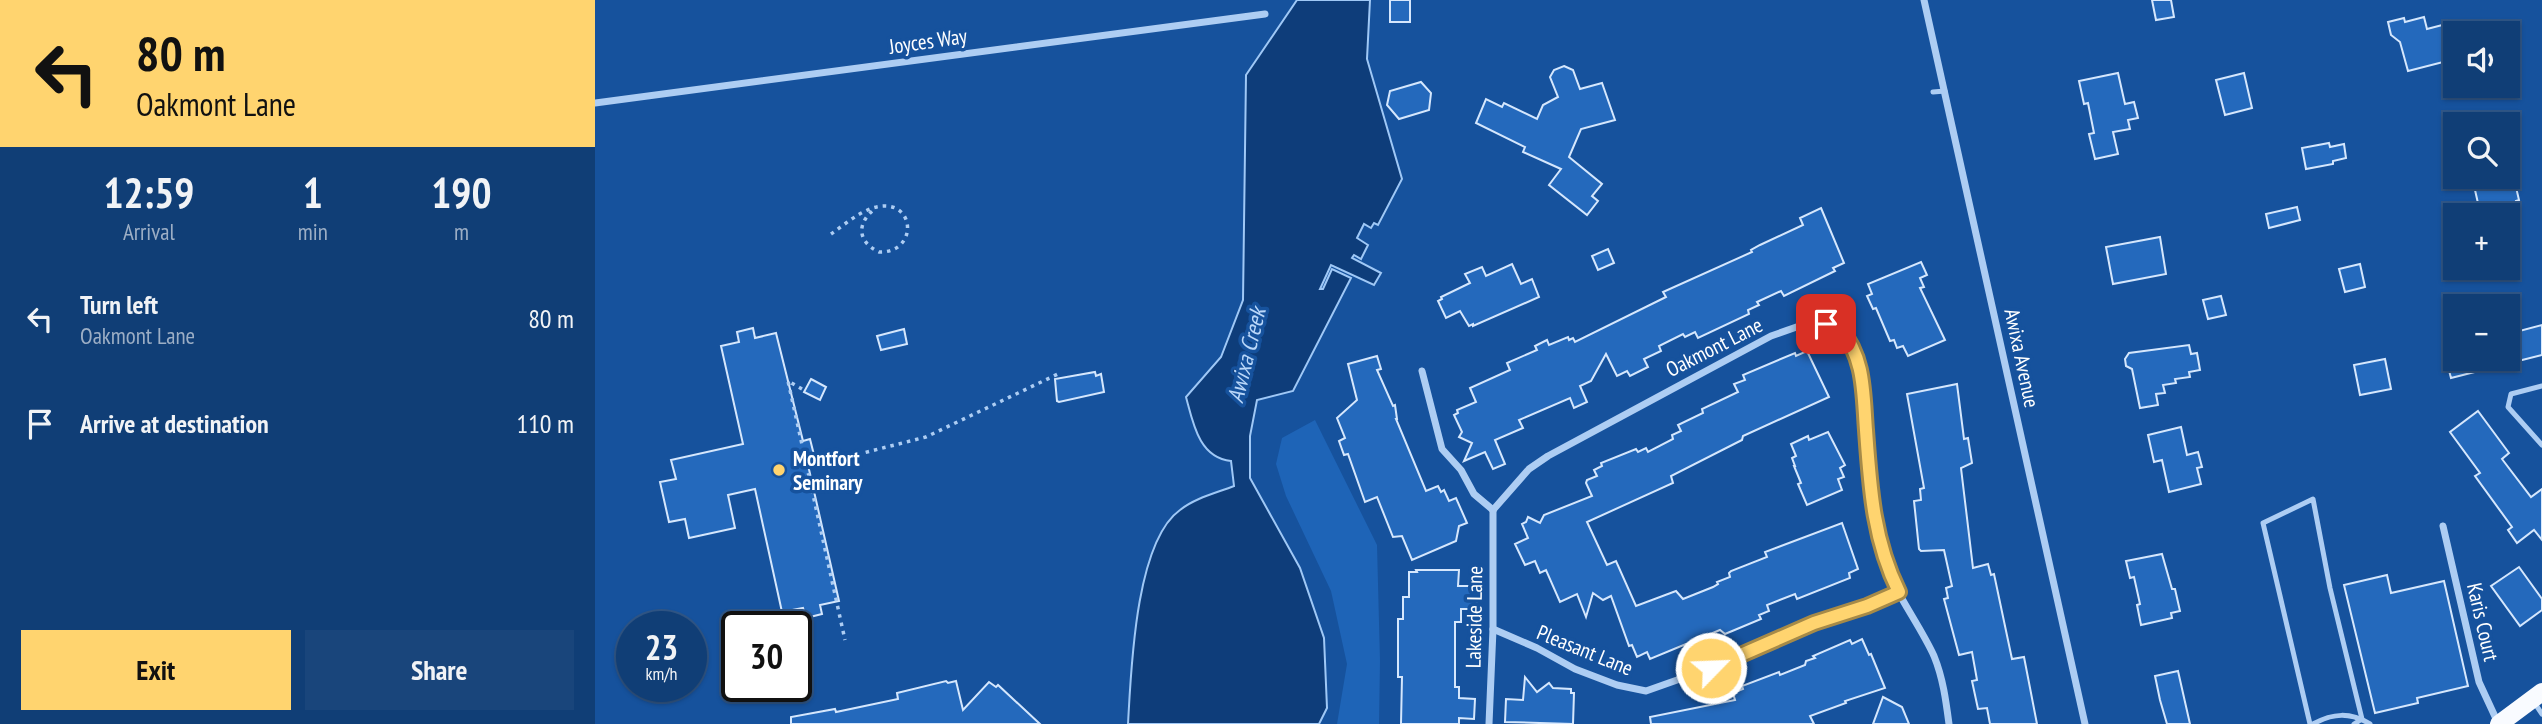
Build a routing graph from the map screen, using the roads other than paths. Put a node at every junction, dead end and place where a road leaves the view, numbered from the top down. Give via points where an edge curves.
1 (1924, 0) edge
2 (1265, 14) dead end
3 (1945, 91) junction
4 (1933, 92) dead end
5 (595, 103) edge
6 (1422, 371) dead end
7 (2542, 386) edge
8 (2542, 445) edge
9 (1493, 510) junction
10 (2443, 526) dead end
11 (1899, 592) junction
12 (1493, 629) junction
13 (2539, 702) edge
14 (2361, 719) junction
15 (1489, 724) edge
16 (1949, 724) edge
17 (2085, 724) edge
18 (2312, 724) edge
19 (2354, 724) edge
20 (2370, 724) edge
21 (2498, 724) edge

1 - 3 street, Awixa Avenue
2 - 5 street, Joyces Way
3 - 4 lane
3 - 17 street, Awixa Avenue
6 - 9 street via 1442,449 1474,494
7 - 8 lane via 2511,394 2508,407
9 - 11 street, Oakmont Lane via 1529,469 1559,449 1772,336 1808,323 1826,324 1840,328 1856,354 1881,552
9 - 12 street, Lakeside Lane
10 - 21 street, Karis Court via 2479,682
11 - 12 street, Pleasant Lane via 1646,691 1575,669
11 - 16 street, Oakmont Lane via 1934,658 1944,685
12 - 15 street, Lakeside Lane
13 - 21 main road
14 - 18 lane via 2342,714
14 - 18 lane via 2313,499 2263,523
14 - 19 lane
14 - 20 lane

